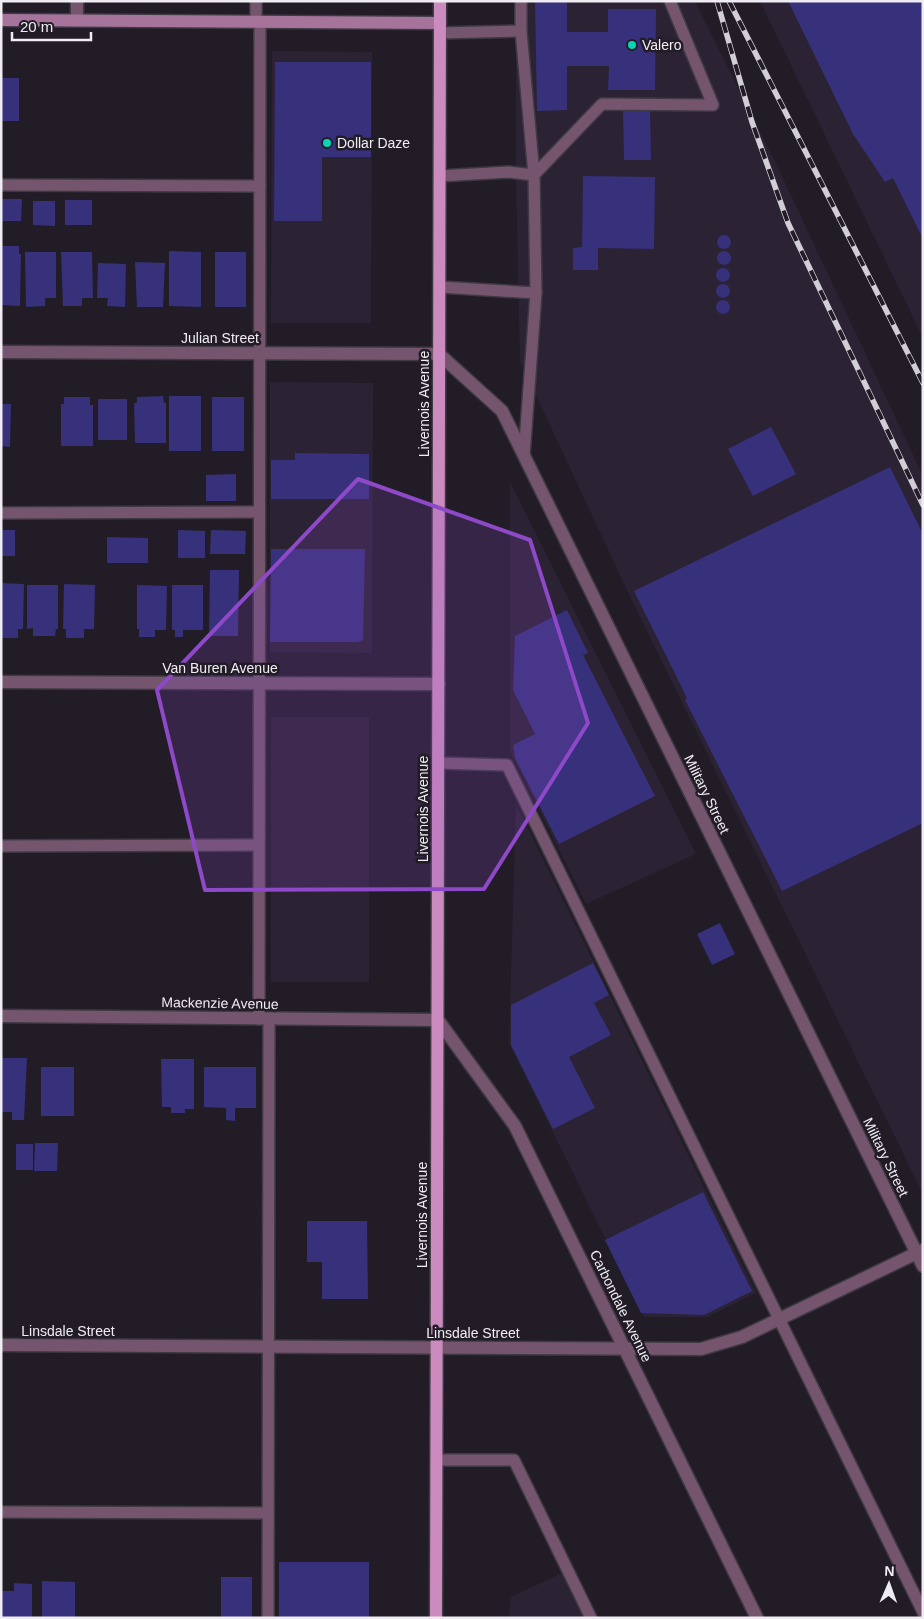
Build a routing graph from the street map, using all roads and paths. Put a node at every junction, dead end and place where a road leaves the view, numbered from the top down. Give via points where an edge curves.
1 (77, 1) edge
2 (256, 1) edge
3 (440, 1) edge
4 (520, 1) edge
5 (670, 1) edge
6 (1, 20) edge
7 (77, 20) junction
8 (258, 21) junction
9 (440, 28) junction
10 (521, 31) junction
11 (534, 175) junction
12 (440, 176) junction
13 (1, 185) edge
14 (260, 186) junction
15 (440, 286) junction
16 (536, 292) junction
17 (1, 352) edge
18 (258, 353) junction
19 (439, 354) junction
20 (524, 456) junction
21 (258, 512) junction
22 (1, 513) edge
23 (1, 682) edge
24 (258, 683) junction
25 (439, 684) junction
26 (438, 763) junction
27 (258, 845) junction
28 (1, 846) edge
29 (1, 1016) edge
30 (264, 1019) junction
31 (438, 1020) junction
32 (920, 1252) edge
33 (923, 1266) edge
34 (779, 1320) junction
35 (1, 1346) edge
36 (268, 1347) junction
37 (437, 1348) junction
38 (625, 1349) junction
39 (437, 1460) junction
40 (1, 1512) edge
41 (268, 1513) junction
42 (923, 1612) edge
43 (268, 1618) edge
44 (436, 1618) edge
45 (591, 1618) edge
46 (757, 1618) edge

1 - 7 street
2 - 8 lane
3 - 9 main road, Livernois Avenue
4 - 10 lane
5 - 11 lane via 713,105 602,104
6 - 7 street
7 - 8 street
8 - 9 street
8 - 14 lane
9 - 10 lane
9 - 12 main road, Livernois Avenue
10 - 11 lane
11 - 12 lane via 508,172
11 - 16 lane
12 - 15 main road, Livernois Avenue
13 - 14 lane
14 - 18 lane
15 - 16 lane
15 - 19 main road, Livernois Avenue
16 - 20 lane
17 - 18 street, Julian Street
18 - 19 street, Julian Street
18 - 21 lane
19 - 20 street, Military Street via 502,411
19 - 25 main road, Livernois Avenue
20 - 32 street, Military Street
21 - 22 lane
21 - 24 lane
23 - 24 street, Van Buren Avenue
24 - 25 street, Van Buren Avenue
24 - 27 lane
25 - 26 main road, Livernois Avenue
26 - 31 main road, Livernois Avenue
26 - 34 lane via 507,765
27 - 28 lane
27 - 30 lane
29 - 30 street, Mackenzie Avenue
30 - 31 street, Mackenzie Avenue
30 - 36 lane
31 - 37 main road, Livernois Avenue
31 - 38 street, Carbondale Avenue via 515,1126
32 - 33 street, Military Street
32 - 34 street, Linsdale Street
34 - 38 street, Linsdale Street via 742,1337 701,1349
34 - 42 lane
35 - 36 street, Linsdale Street
36 - 37 street, Linsdale Street
36 - 41 lane
37 - 38 street, Linsdale Street
37 - 39 main road, Livernois Avenue
38 - 46 street, Carbondale Avenue
39 - 44 main road, Livernois Avenue
39 - 45 lane via 514,1460
40 - 41 lane
41 - 43 lane

